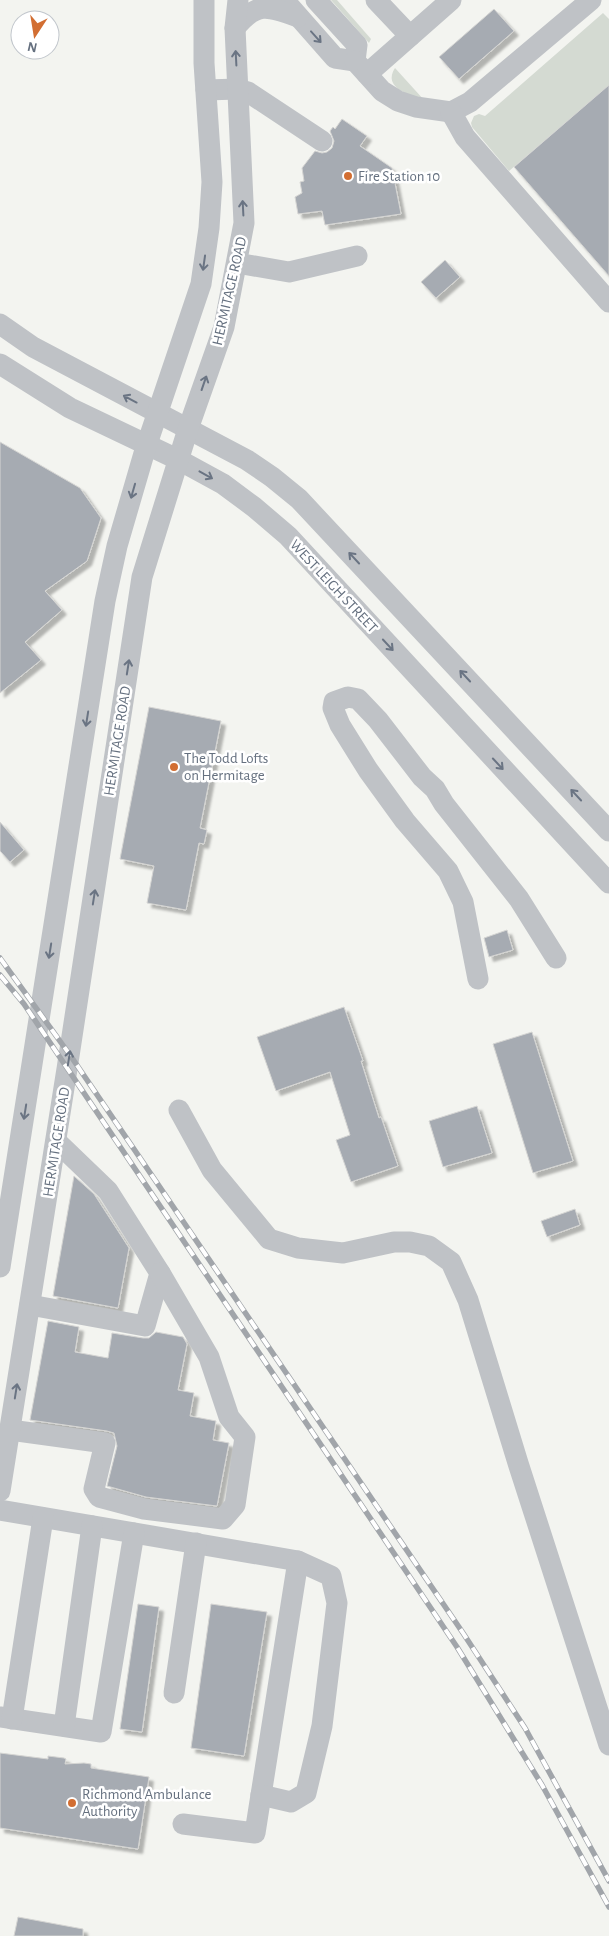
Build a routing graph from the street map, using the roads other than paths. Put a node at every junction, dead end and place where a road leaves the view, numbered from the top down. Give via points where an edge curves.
1 (204, 0) edge
2 (238, 0) edge
3 (284, 0) edge
4 (316, 0) edge
5 (376, 0) edge
6 (450, 0) edge
7 (591, 0) edge
8 (298, 17) junction
9 (235, 28) junction
10 (410, 36) junction
11 (361, 67) junction
12 (238, 88) junction
13 (206, 90) junction
14 (452, 112) junction
15 (322, 142) dead end
16 (357, 256) dead end
17 (237, 263) junction
18 (609, 302) edge
19 (0, 324) edge
20 (0, 364) edge
21 (158, 414) junction
22 (188, 429) junction
23 (147, 444) junction
24 (179, 460) junction
25 (609, 830) edge
26 (609, 883) edge
27 (556, 958) dead end
28 (478, 979) dead end
29 (179, 1110) dead end
30 (56, 1141) junction
31 (4, 1214) edge
32 (43, 1220) junction
33 (0, 1267) edge
34 (160, 1273) junction
35 (30, 1305) junction
36 (10, 1430) junction
37 (0, 1491) edge
38 (0, 1510) edge
39 (43, 1518) junction
40 (92, 1526) junction
41 (134, 1533) junction
42 (196, 1543) junction
43 (298, 1561) junction
44 (174, 1693) dead end
45 (6, 1718) edge
46 (64, 1726) junction
47 (609, 1745) edge
48 (261, 1795) junction
49 (183, 1824) dead end

1 - 13 street, HERMITAGE ROAD
2 - 9 street, HERMITAGE ROAD
3 - 8 street
4 - 11 street via 357,45
5 - 10 street
6 - 10 street
7 - 14 street via 470,102
8 - 9 street via 272,7 247,14
8 -> 11 street via 335,58
12 -> 9 street, HERMITAGE ROAD
10 - 11 street
11 - 14 street via 382,91 398,101 424,109
12 - 13 street
12 - 15 street
17 -> 12 street, HERMITAGE ROAD via 244,223
13 -> 21 street, HERMITAGE ROAD via 212,182 202,284
14 - 18 street via 465,137
16 - 17 street via 289,272
22 -> 17 street, HERMITAGE ROAD via 224,327
21 -> 19 street via 33,347
20 - 23 street, WEST LEIGH STREET via 70,408
21 - 22 street
21 - 23 street, HERMITAGE ROAD
22 - 24 street, HERMITAGE ROAD
25 -> 22 street via 299,499 246,460
23 - 24 street, WEST LEIGH STREET
23 -> 31 street, HERMITAGE ROAD via 117,546 105,601
24 -> 26 street, WEST LEIGH STREET via 223,484 288,536
30 -> 24 street, HERMITAGE ROAD via 142,578
27 - 28 street via 519,899 435,788 422,777 378,720 358,700 348,697 334,702 340,725 368,770 405,821 448,871 463,902
29 - 47 street via 212,1170 269,1239 298,1248 343,1253 394,1242 410,1242 429,1246 451,1262 468,1300
30 - 32 street, HERMITAGE ROAD
30 - 34 street via 108,1191
31 - 32 street
31 - 33 street, HERMITAGE ROAD
32 - 35 street, HERMITAGE ROAD
34 - 35 street via 145,1326
34 - 36 street via 209,1357 229,1417 245,1437 235,1505 223,1519 144,1509 99,1498 94,1489 105,1443
36 -> 35 street, HERMITAGE ROAD
36 - 37 street, HERMITAGE ROAD
38 - 39 street
39 - 40 street
39 - 45 street
40 - 41 street
40 - 46 street
41 - 42 street
41 - 46 street via 100,1732
42 - 43 street
42 - 44 street
43 - 48 street
43 - 48 street via 331,1576 337,1603 322,1726 306,1793 291,1802
45 - 46 street
48 - 49 street via 255,1833

